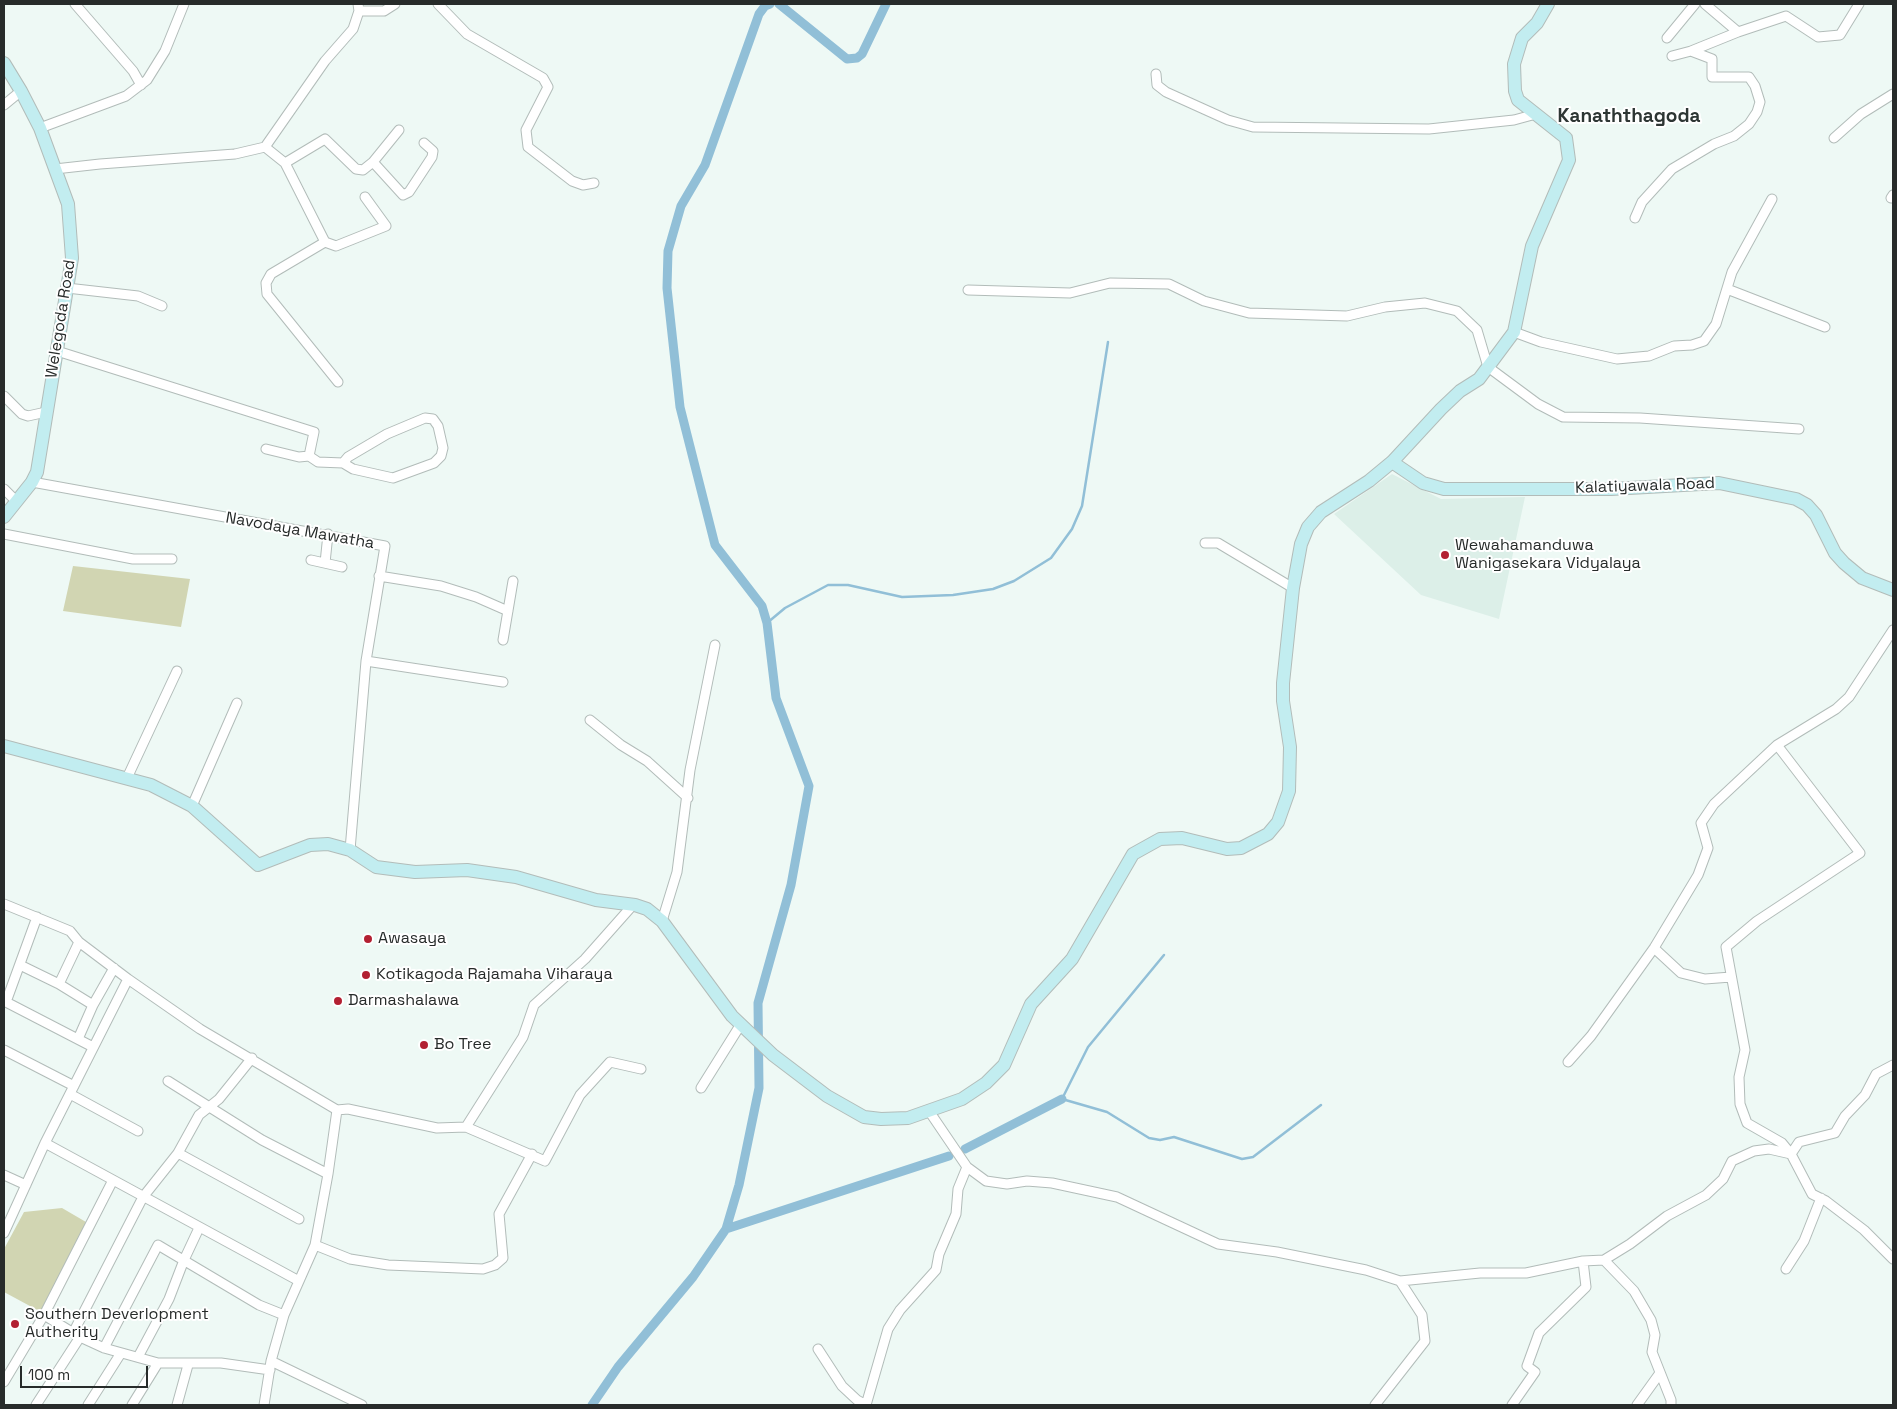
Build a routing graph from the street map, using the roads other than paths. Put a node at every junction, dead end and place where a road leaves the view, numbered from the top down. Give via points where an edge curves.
1 (75, 4) edge
2 (184, 4) edge
3 (395, 4) edge
4 (438, 4) edge
5 (1548, 4) edge
6 (1695, 4) edge
7 (1705, 4) edge
8 (1859, 4) edge
9 (359, 7) edge
10 (1738, 32) junction
11 (1667, 38) dead end
12 (1691, 52) junction
13 (1672, 56) dead end
14 (4, 63) edge
15 (1156, 74) dead end
16 (141, 85) junction
17 (22, 91) junction
18 (1893, 94) edge
19 (4, 105) edge
20 (1536, 114) junction
21 (40, 128) junction
22 (399, 130) dead end
23 (1834, 138) dead end
24 (424, 143) dead end
25 (265, 147) junction
26 (285, 162) junction
27 (373, 162) junction
28 (55, 169) junction
29 (594, 183) dead end
30 (365, 197) dead end
31 (1772, 199) dead end
32 (1635, 218) dead end
33 (325, 242) junction
34 (67, 288) junction
35 (1727, 289) junction
36 (968, 290) dead end
37 (162, 306) dead end
38 (1825, 327) dead end
39 (1514, 332) junction
40 (57, 351) junction
41 (1488, 367) junction
42 (338, 382) dead end
43 (4, 396) edge
44 (46, 412) junction
45 (1799, 429) dead end
46 (266, 449) dead end
47 (309, 456) junction
48 (1392, 462) junction
49 (342, 463) junction
50 (32, 482) junction
51 (4, 489) edge
52 (17, 502) junction
53 (4, 517) edge
54 (4, 534) edge
55 (328, 534) junction
56 (1205, 543) dead end
57 (172, 560) dead end
58 (312, 560) dead end
59 (325, 563) junction
60 (342, 567) dead end
61 (379, 576) junction
62 (513, 581) dead end
63 (1293, 588) junction
64 (1893, 590) edge
65 (508, 611) junction
66 (1893, 630) edge
67 (502, 640) dead end
68 (715, 645) dead end
69 (366, 661) junction
70 (177, 671) dead end
71 (503, 682) dead end
72 (238, 703) dead end
73 (590, 720) dead end
74 (1777, 745) junction
75 (4, 746) edge
76 (127, 778) junction
77 (688, 798) junction
78 (192, 806) junction
79 (350, 850) junction
80 (4, 904) edge
81 (632, 906) junction
82 (37, 917) junction
83 (662, 921) junction
84 (79, 942) junction
85 (1654, 948) junction
86 (20, 965) junction
87 (114, 968) junction
88 (1731, 977) junction
89 (128, 979) junction
90 (59, 984) junction
91 (93, 1005) junction
92 (741, 1024) junction
93 (78, 1039) junction
94 (93, 1047) junction
95 (4, 1050) edge
96 (252, 1058) junction
97 (1568, 1062) dead end
98 (1893, 1065) edge
99 (641, 1069) dead end
100 (168, 1081) dead end
101 (700, 1088) dead end
102 (72, 1090) junction
103 (210, 1109) junction
104 (337, 1110) junction
105 (929, 1110) junction
106 (466, 1127) junction
107 (138, 1130) dead end
108 (45, 1143) junction
109 (178, 1153) junction
110 (532, 1154) junction
111 (1791, 1154) junction
112 (967, 1167) junction
113 (328, 1174) junction
114 (4, 1175) edge
115 (113, 1180) junction
116 (26, 1185) junction
117 (143, 1197) junction
118 (1821, 1198) junction
119 (300, 1219) dead end
120 (199, 1228) junction
121 (4, 1233) edge
122 (314, 1245) junction
123 (1893, 1259) edge
124 (184, 1260) junction
125 (1604, 1260) junction
126 (1583, 1261) junction
127 (1786, 1269) dead end
128 (299, 1281) junction
129 (1400, 1281) junction
130 (44, 1315) junction
131 (284, 1315) junction
132 (77, 1335) junction
133 (104, 1348) junction
134 (818, 1349) dead end
135 (121, 1353) junction
136 (138, 1357) junction
137 (158, 1363) junction
138 (188, 1365) junction
139 (270, 1365) junction
140 (1660, 1373) junction
141 (4, 1382) edge
142 (36, 1405) edge
143 (88, 1405) edge
144 (132, 1405) edge
145 (177, 1405) edge
146 (264, 1405) edge
147 (362, 1405) edge
148 (866, 1405) edge
149 (1375, 1405) edge
150 (1512, 1405) edge
151 (1637, 1405) edge
152 (1671, 1405) edge

1 - 16 street
2 - 16 street via 165,51
3 - 9 street via 384,10
4 - 29 street via 467,34 543,78 548,87 526,130 528,146 572,181 583,185
5 - 20 street via 1537,23 1522,38 1514,64 1518,100
6 - 11 street
7 - 10 street
8 - 10 street via 1840,35 1818,37 1786,16
9 - 25 street via 353,29 325,61
10 - 12 street
12 - 13 street
12 - 32 street via 1712,59 1712,76 1750,78 1760,102 1757,112 1749,124 1734,136 1672,169 1642,202
14 - 17 street, Welegoda Road
15 - 20 street via 1158,85 1166,92 1253,128 1429,129 1514,120
16 - 21 street via 126,96
17 - 19 street
17 - 21 street, Welegoda Road
18 - 23 street via 1861,114
20 - 39 street via 1566,138 1569,160 1532,246
21 - 28 street, Welegoda Road
22 - 27 street
24 - 27 street via 433,151 432,157 409,192 403,195
25 - 26 street
25 - 28 street via 235,154
26 - 27 street via 325,139 356,169 363,170
26 - 33 street
28 - 34 street, Welegoda Road via 68,204 72,258
30 - 33 street via 386,226 336,246
31 - 35 street via 1732,272
33 - 42 street via 271,274 266,283 267,294
34 - 37 street via 138,296
34 - 40 street, Welegoda Road
35 - 38 street
35 - 39 street via 1716,324 1704,341 1674,346 1649,356 1617,359 1541,342
36 - 41 street via 1070,293 1110,283 1169,284 1204,301 1249,313 1298,315 1347,316 1425,303 1457,311 1477,330
39 - 41 street
40 - 44 street, Welegoda Road
40 - 47 street via 314,432
41 - 45 street via 1538,404 1563,417 1640,418
41 - 48 street via 1479,379 1441,409
43 - 44 street via 22,414
44 - 50 street, Welegoda Road via 37,472
46 - 47 street via 299,457
47 - 49 street via 318,462
48 - 63 street via 1321,512 1308,527 1301,544
48 - 64 street, Kalatiyawala Road via 1423,483 1444,489 1611,489 1719,483 1796,499 1816,515 1835,553 1844,563 1862,578
49 - 49 street via 353,469 393,478 434,463 443,448 438,426 433,419 425,418 387,434
50 - 52 street, Welegoda Road
50 - 55 street, Navodaya Mawatha
51 - 52 street
52 - 53 street, Welegoda Road
54 - 57 street via 133,559
55 - 59 street
55 - 61 street, Navodaya Mawatha via 385,546
56 - 63 street via 1218,543
58 - 59 street
59 - 60 street
61 - 65 street via 441,586
61 - 69 street, Navodaya Mawatha
62 - 65 street
63 - 105 street via 1283,683 1290,747 1289,791 1278,822 1268,834 1241,848 1227,849 1182,838 1160,839 1133,854 1072,959 1031,1004 1004,1065 986,1083 962,1099
65 - 67 street
66 - 74 street via 1849,697 1836,709
68 - 77 street via 690,770
69 - 71 street
69 - 79 street, Navodaya Mawatha
70 - 76 street
72 - 78 street
73 - 77 street via 647,761
74 - 85 street via 1714,804 1700,823 1708,848 1698,875
74 - 88 street via 1860,853 1757,921 1726,947
75 - 76 street
76 - 78 street via 151,785
77 - 83 street via 677,872
78 - 79 street via 258,865 310,845 328,844
79 - 81 street via 376,867 415,872 467,870 516,878 596,900
80 - 82 street
81 - 83 street via 647,909
81 - 106 street via 584,959 534,1005 523,1036
82 - 84 street via 70,931
82 - 86 street
83 - 92 street
84 - 87 street
84 - 90 street
85 - 88 street via 1680,973 1705,979
85 - 97 street via 1591,1036
86 - 90 street
86 - 93 street via 6,1002
87 - 89 street
87 - 91 street
88 - 111 street via 1745,1050 1739,1077 1740,1104 1747,1123 1782,1143
89 - 94 street
89 - 96 street via 200,1029
90 - 91 street
91 - 93 street
92 - 101 street
92 - 105 street via 773,1055 827,1096 864,1117 908,1118
93 - 94 street
94 - 102 street
95 - 102 street
96 - 103 street
96 - 104 street
98 - 111 street via 1876,1074 1865,1095 1845,1116 1835,1134 1799,1142
99 - 110 street via 610,1062 580,1095 545,1161
100 - 103 street
102 - 107 street
102 - 108 street
103 - 109 street via 199,1115
103 - 113 street
104 - 106 street via 348,1109 437,1128
104 - 113 street
105 - 112 street
106 - 110 street
108 - 115 street
108 - 116 street
109 - 117 street
109 - 119 street
110 - 122 street via 499,1214 503,1258 495,1265 483,1269 388,1265 350,1259
111 - 118 street via 1812,1194
111 - 125 street via 1769,1149 1732,1161 1723,1179 1706,1195 1667,1216
112 - 129 street via 986,1181 1007,1184 1052,1182 1117,1197 1218,1244 1366,1270
112 - 148 street via 958,1190 956,1214 938,1254 936,1270 900,1310 888,1329
113 - 122 street
114 - 116 street
115 - 117 street
115 - 130 street
116 - 121 street
117 - 120 street
117 - 132 street
118 - 123 street via 1864,1230
118 - 127 street via 1804,1241
120 - 124 street
120 - 128 street
122 - 128 street
124 - 131 street via 259,1305
124 - 133 street via 158,1244
124 - 136 street via 169,1299
125 - 126 street
125 - 140 street via 1634,1291 1651,1320 1655,1335 1652,1352
126 - 129 street via 1526,1274 1480,1273
126 - 150 street via 1586,1287 1539,1333 1527,1366 1535,1372
128 - 131 street
129 - 149 street via 1422,1315 1425,1341
130 - 132 street
130 - 141 street
131 - 139 street
132 - 133 street
132 - 142 street
133 - 135 street
134 - 148 street via 842,1386
135 - 136 street
135 - 143 street
136 - 137 street
137 - 138 street
137 - 144 street
138 - 139 street
138 - 145 street
139 - 146 street
139 - 147 street
140 - 151 street
140 - 152 street

